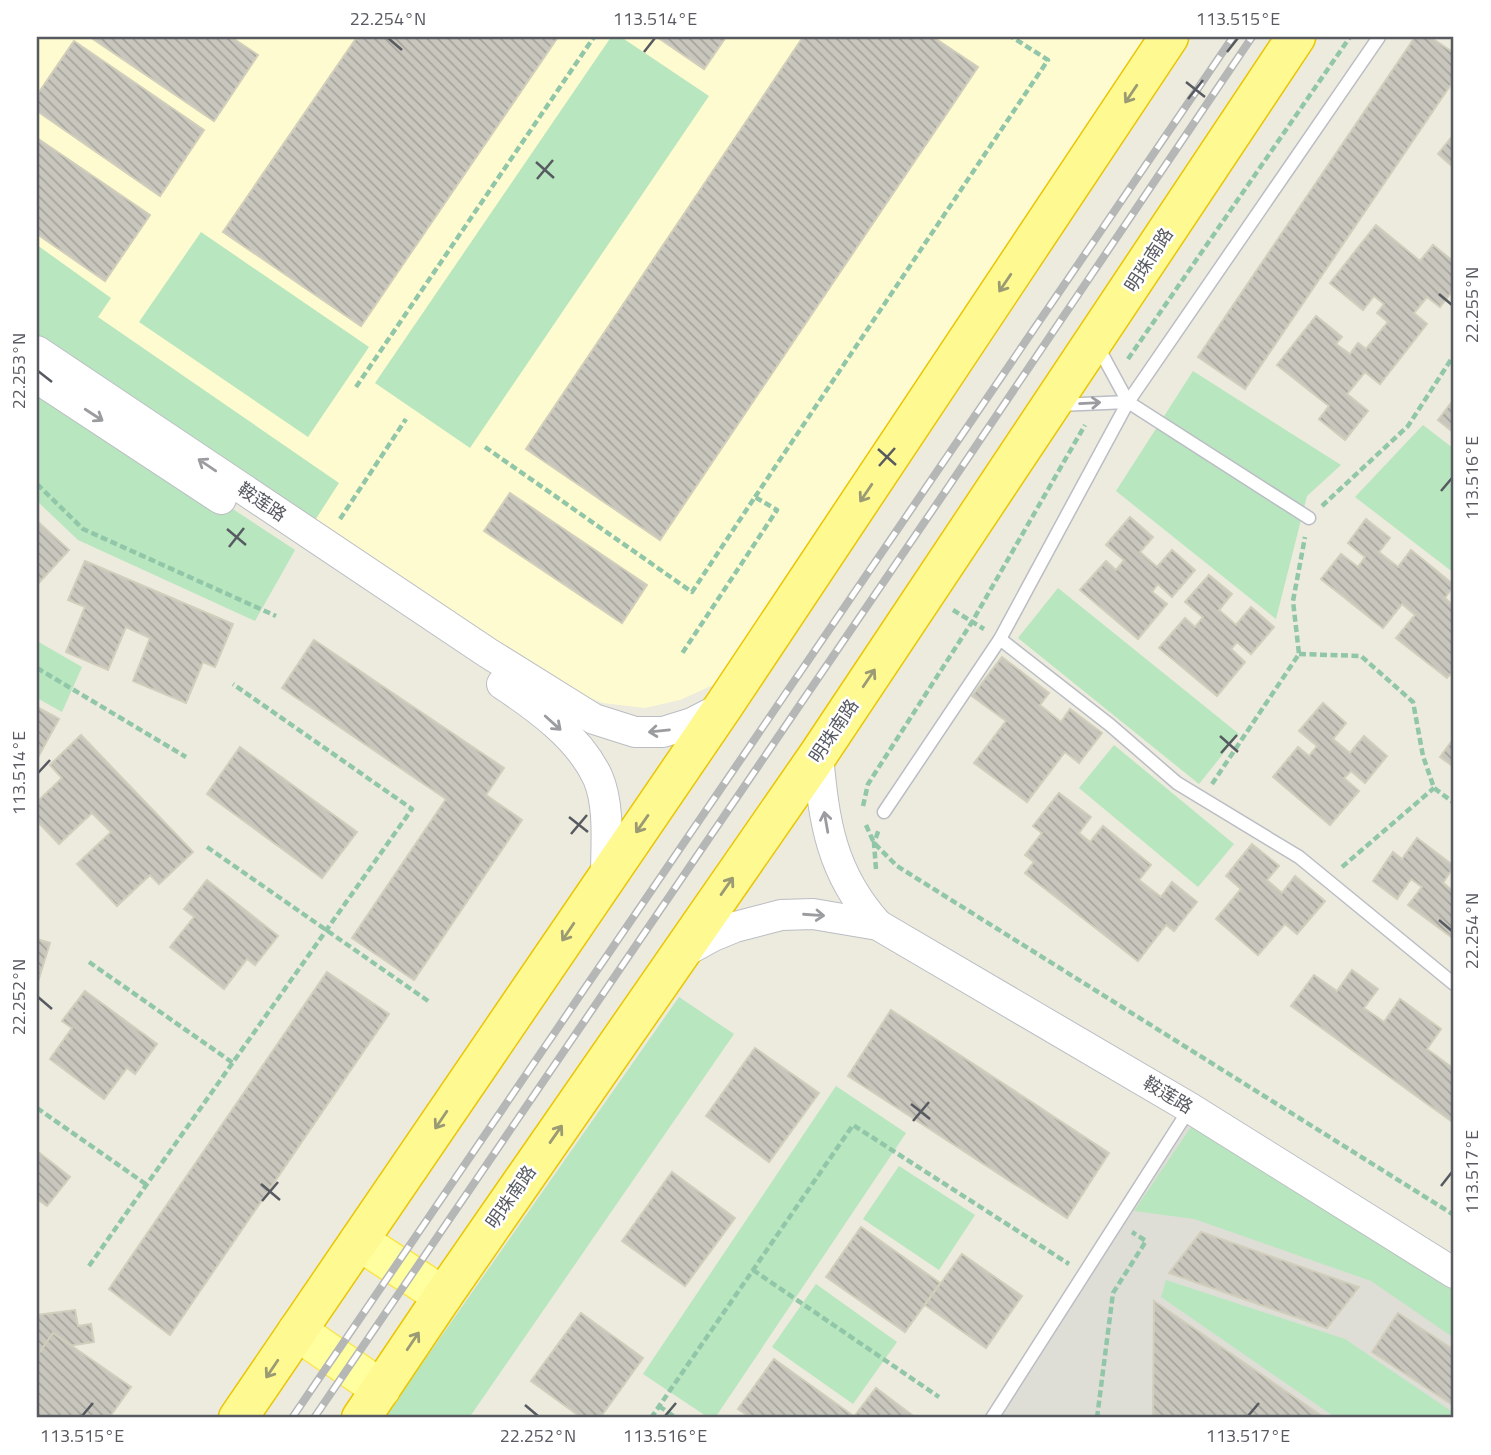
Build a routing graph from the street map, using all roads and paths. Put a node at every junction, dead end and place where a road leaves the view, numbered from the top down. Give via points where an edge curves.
1 (594, 37) edge
2 (1012, 37) edge
3 (1169, 37) edge
4 (1296, 37) edge
5 (1350, 37) edge
6 (1379, 37) edge
7 (1096, 341) junction
8 (37, 351) edge
9 (1454, 355) edge
10 (37, 378) edge
11 (1114, 378) junction
12 (356, 387) dead end
13 (1128, 402) junction
14 (1098, 403) junction
15 (1053, 405) junction
16 (406, 419) dead end
17 (485, 447) dead end
18 (37, 484) edge
19 (755, 497) junction
20 (1309, 518) junction
21 (324, 543) junction
22 (276, 616) dead end
23 (945, 621) dead end
24 (972, 622) junction
25 (1000, 639) junction
26 (1299, 654) junction
27 (681, 655) dead end
28 (483, 661) junction
29 (37, 668) edge
30 (233, 684) dead end
31 (723, 707) junction
32 (818, 755) junction
33 (186, 757) dead end
34 (1434, 788) junction
35 (1202, 798) junction
36 (1454, 803) edge
37 (863, 811) dead end
38 (884, 812) joint
39 (864, 821) dead end
40 (874, 843) junction
41 (207, 847) dead end
42 (876, 870) dead end
43 (607, 875) junction
44 (1327, 880) junction
45 (878, 925) junction
46 (326, 930) junction
47 (681, 954) junction
48 (89, 962) dead end
49 (1454, 984) edge
50 (431, 1003) dead end
51 (233, 1063) junction
52 (37, 1108) edge
53 (1190, 1108) junction
54 (146, 1185) junction
55 (1454, 1215) edge
56 (1117, 1222) junction
57 (359, 1241) junction
58 (89, 1266) dead end
59 (753, 1270) junction
60 (1454, 1273) edge
61 (1084, 1274) junction
62 (443, 1296) junction
63 (298, 1331) junction
64 (939, 1397) dead end
65 (371, 1404) edge
66 (659, 1406) junction
67 (238, 1418) edge
68 (651, 1418) edge
69 (676, 1418) edge
70 (992, 1418) edge
71 (1097, 1418) edge

1 - 12 path
2 - 19 path via 1048,61
3 -> 31 highway
4 - 7 highway, 明珠南路
5 - 11 path
6 - 13 lane
7 - 11 lane
7 - 15 highway, 明珠南路
21 -> 8 street, 鞍莲路
9 - 20 path via 1408,426
10 -> 28 street, 鞍莲路
11 - 13 lane
13 - 14 lane
13 - 20 lane
13 - 25 lane
15 -> 14 lane
14 - 24 path
32 -> 15 highway, 明珠南路
16 - 21 path
17 - 19 path via 692,592
18 - 22 path via 83,529
19 - 27 path via 777,510
20 - 26 path via 1293,601
21 - 28 street, 鞍莲路
23 - 24 path via 952,609
24 - 25 path
24 - 37 path via 868,784
25 - 35 lane via 1177,783
25 - 38 lane
26 - 34 path via 1361,656 1413,702
26 - 35 path
31 -> 28 street via 663,732 635,732 594,719
28 -> 43 street via 572,739 598,779 606,819
29 - 33 path
30 - 46 path via 412,809
31 -> 43 highway
45 -> 32 street via 850,890 835,855
47 -> 32 highway, 明珠南路
34 - 36 path
34 - 44 path
35 - 44 lane via 1299,857
38 - 40 path
39 - 40 path
40 - 42 path
40 - 55 path via 897,866
41 - 46 path
43 -> 57 highway
44 - 49 lane
47 -> 45 street via 735,927 781,915 813,914
45 - 53 street, 鞍莲路
46 - 50 path
46 - 51 path
62 -> 47 highway, 明珠南路
48 - 51 path
51 - 54 path
52 - 54 path
53 - 56 lane
53 - 60 street, 鞍莲路
54 - 58 path
56 - 61 lane
56 - 71 path via 1146,1241 1113,1293
57 - 62 main road
57 - 63 highway
59 - 61 path via 853,1125
59 - 64 path
59 - 66 path
61 - 70 lane
65 -> 62 highway, 明珠南路
63 - 65 main road
63 -> 67 highway
66 - 68 path
66 - 69 path

